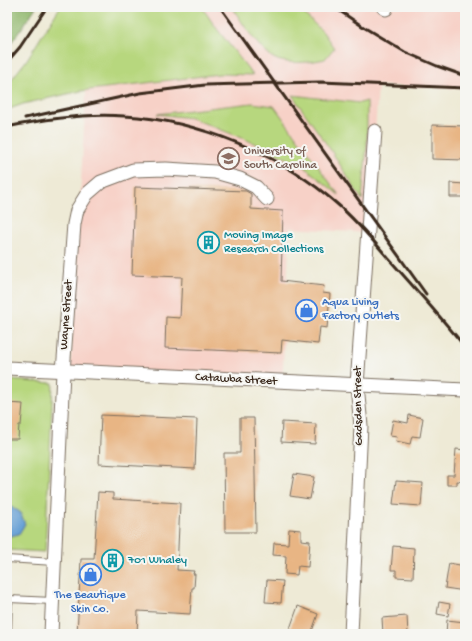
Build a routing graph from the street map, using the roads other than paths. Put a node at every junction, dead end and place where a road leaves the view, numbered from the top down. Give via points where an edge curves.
1 (375, 131) dead end
2 (267, 199) dead end
3 (7, 368) edge
4 (63, 372) junction
5 (357, 385) junction
6 (465, 390) edge
7 (7, 559) edge
8 (54, 562) junction
9 (53, 601) junction
10 (8, 609) edge
11 (8, 631) edge
12 (51, 634) edge
13 (351, 634) edge

1 - 5 street, Gadsden Street
2 - 4 street, Wayne Street via 256,187 240,179 215,172 166,168 133,170 101,182 87,194 77,210 74,224
3 - 4 street, Catawba Street
4 - 5 street, Catawba Street
4 - 8 street, Wayne Street
5 - 6 street, Catawba Street
5 - 13 street, Gadsden Street via 361,426
7 - 8 lane
8 - 9 street, Wayne Street
9 - 10 lane via 9,599
9 - 12 street, Wayne Street
10 - 11 lane

